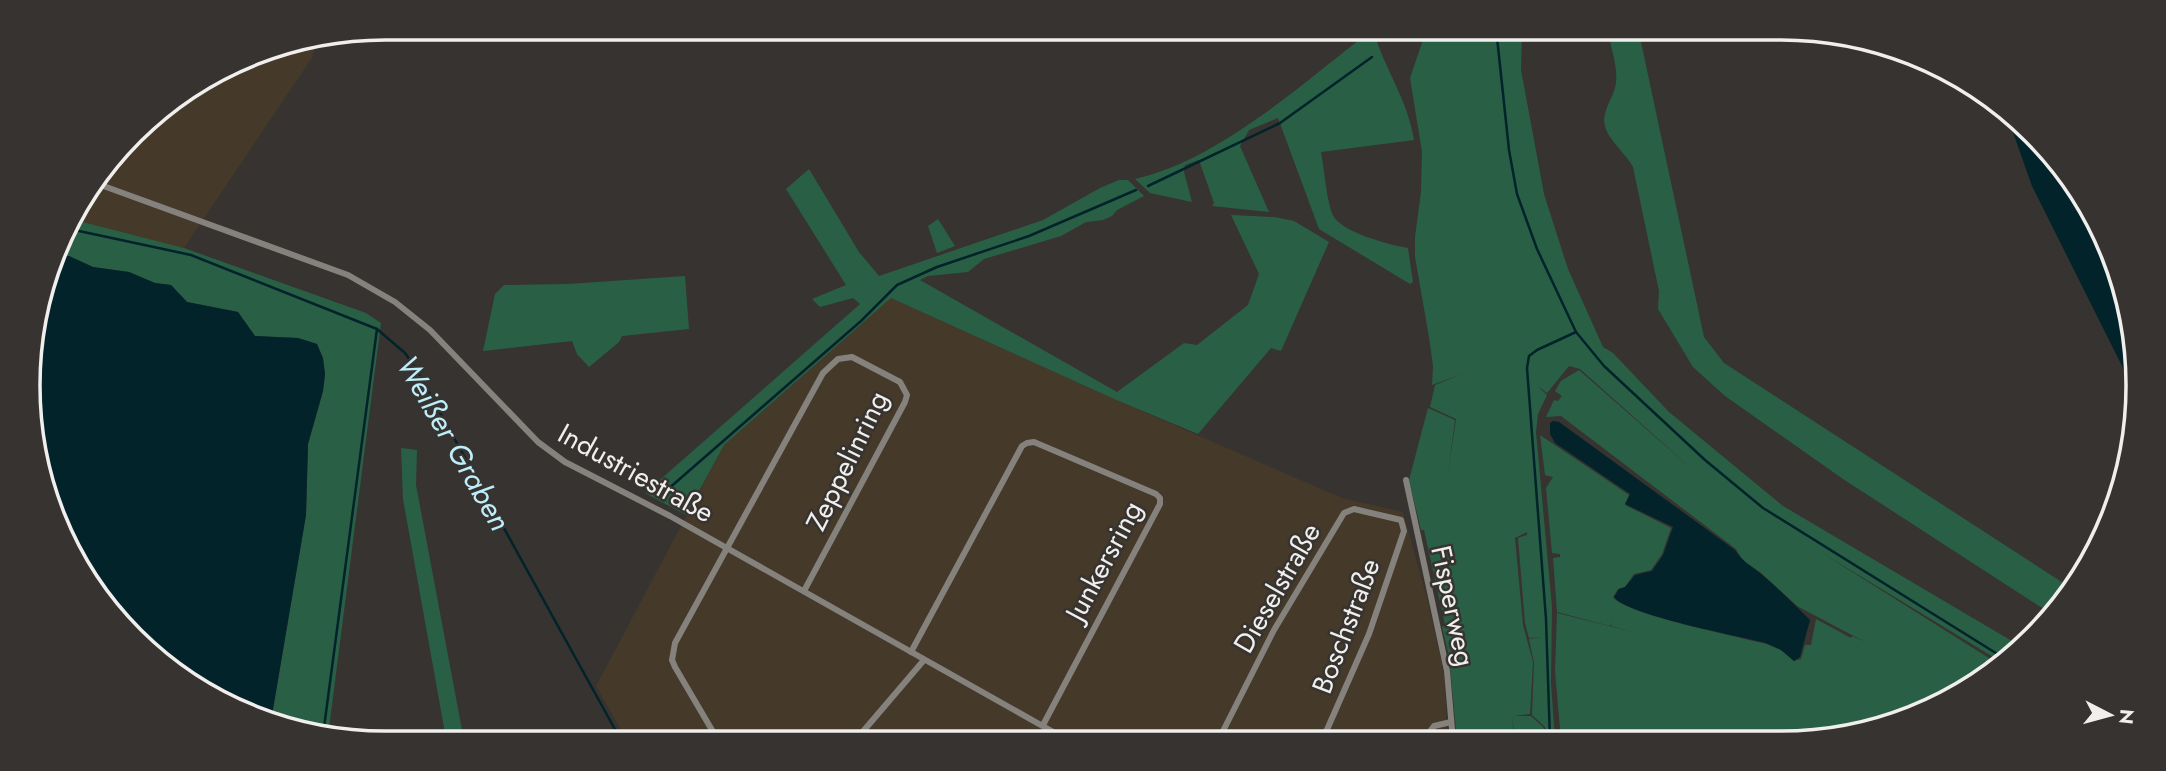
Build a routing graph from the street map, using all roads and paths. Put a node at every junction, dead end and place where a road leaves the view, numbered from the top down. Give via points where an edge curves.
1 (104, 186) edge
2 (1406, 481) dead end
3 (1404, 525) joint
4 (727, 548) junction
5 (804, 591) junction
6 (911, 652) junction
7 (924, 660) junction
8 (1451, 722) junction
9 (1043, 725) junction
10 (713, 731) edge
11 (863, 731) edge
12 (1054, 731) edge
13 (1223, 731) edge
14 (1326, 731) edge
15 (1430, 731) edge
16 (1452, 731) edge

1 - 4 street, Industriestraße via 366,284 430,330 549,452
2 - 8 street, Fisperweg via 1447,671
3 - 13 street, Dieselstraße via 1401,520 1354,509 1344,513 1275,630
3 - 14 street, Boschstraße via 1370,634
4 - 5 street, Industriestraße
4 - 5 street, Zeppelinring via 831,364 852,357 900,382 907,395 905,402
4 - 10 street, Zeppelinring via 672,651 675,667
5 - 6 street, Industriestraße
6 - 7 street, Industriestraße
6 - 9 street, Junkersring via 1022,446 1034,442 1156,494 1160,504
7 - 9 street, Industriestraße
7 - 11 street
8 - 15 street
8 - 16 street, Fisperweg
9 - 12 street, Industriestraße

